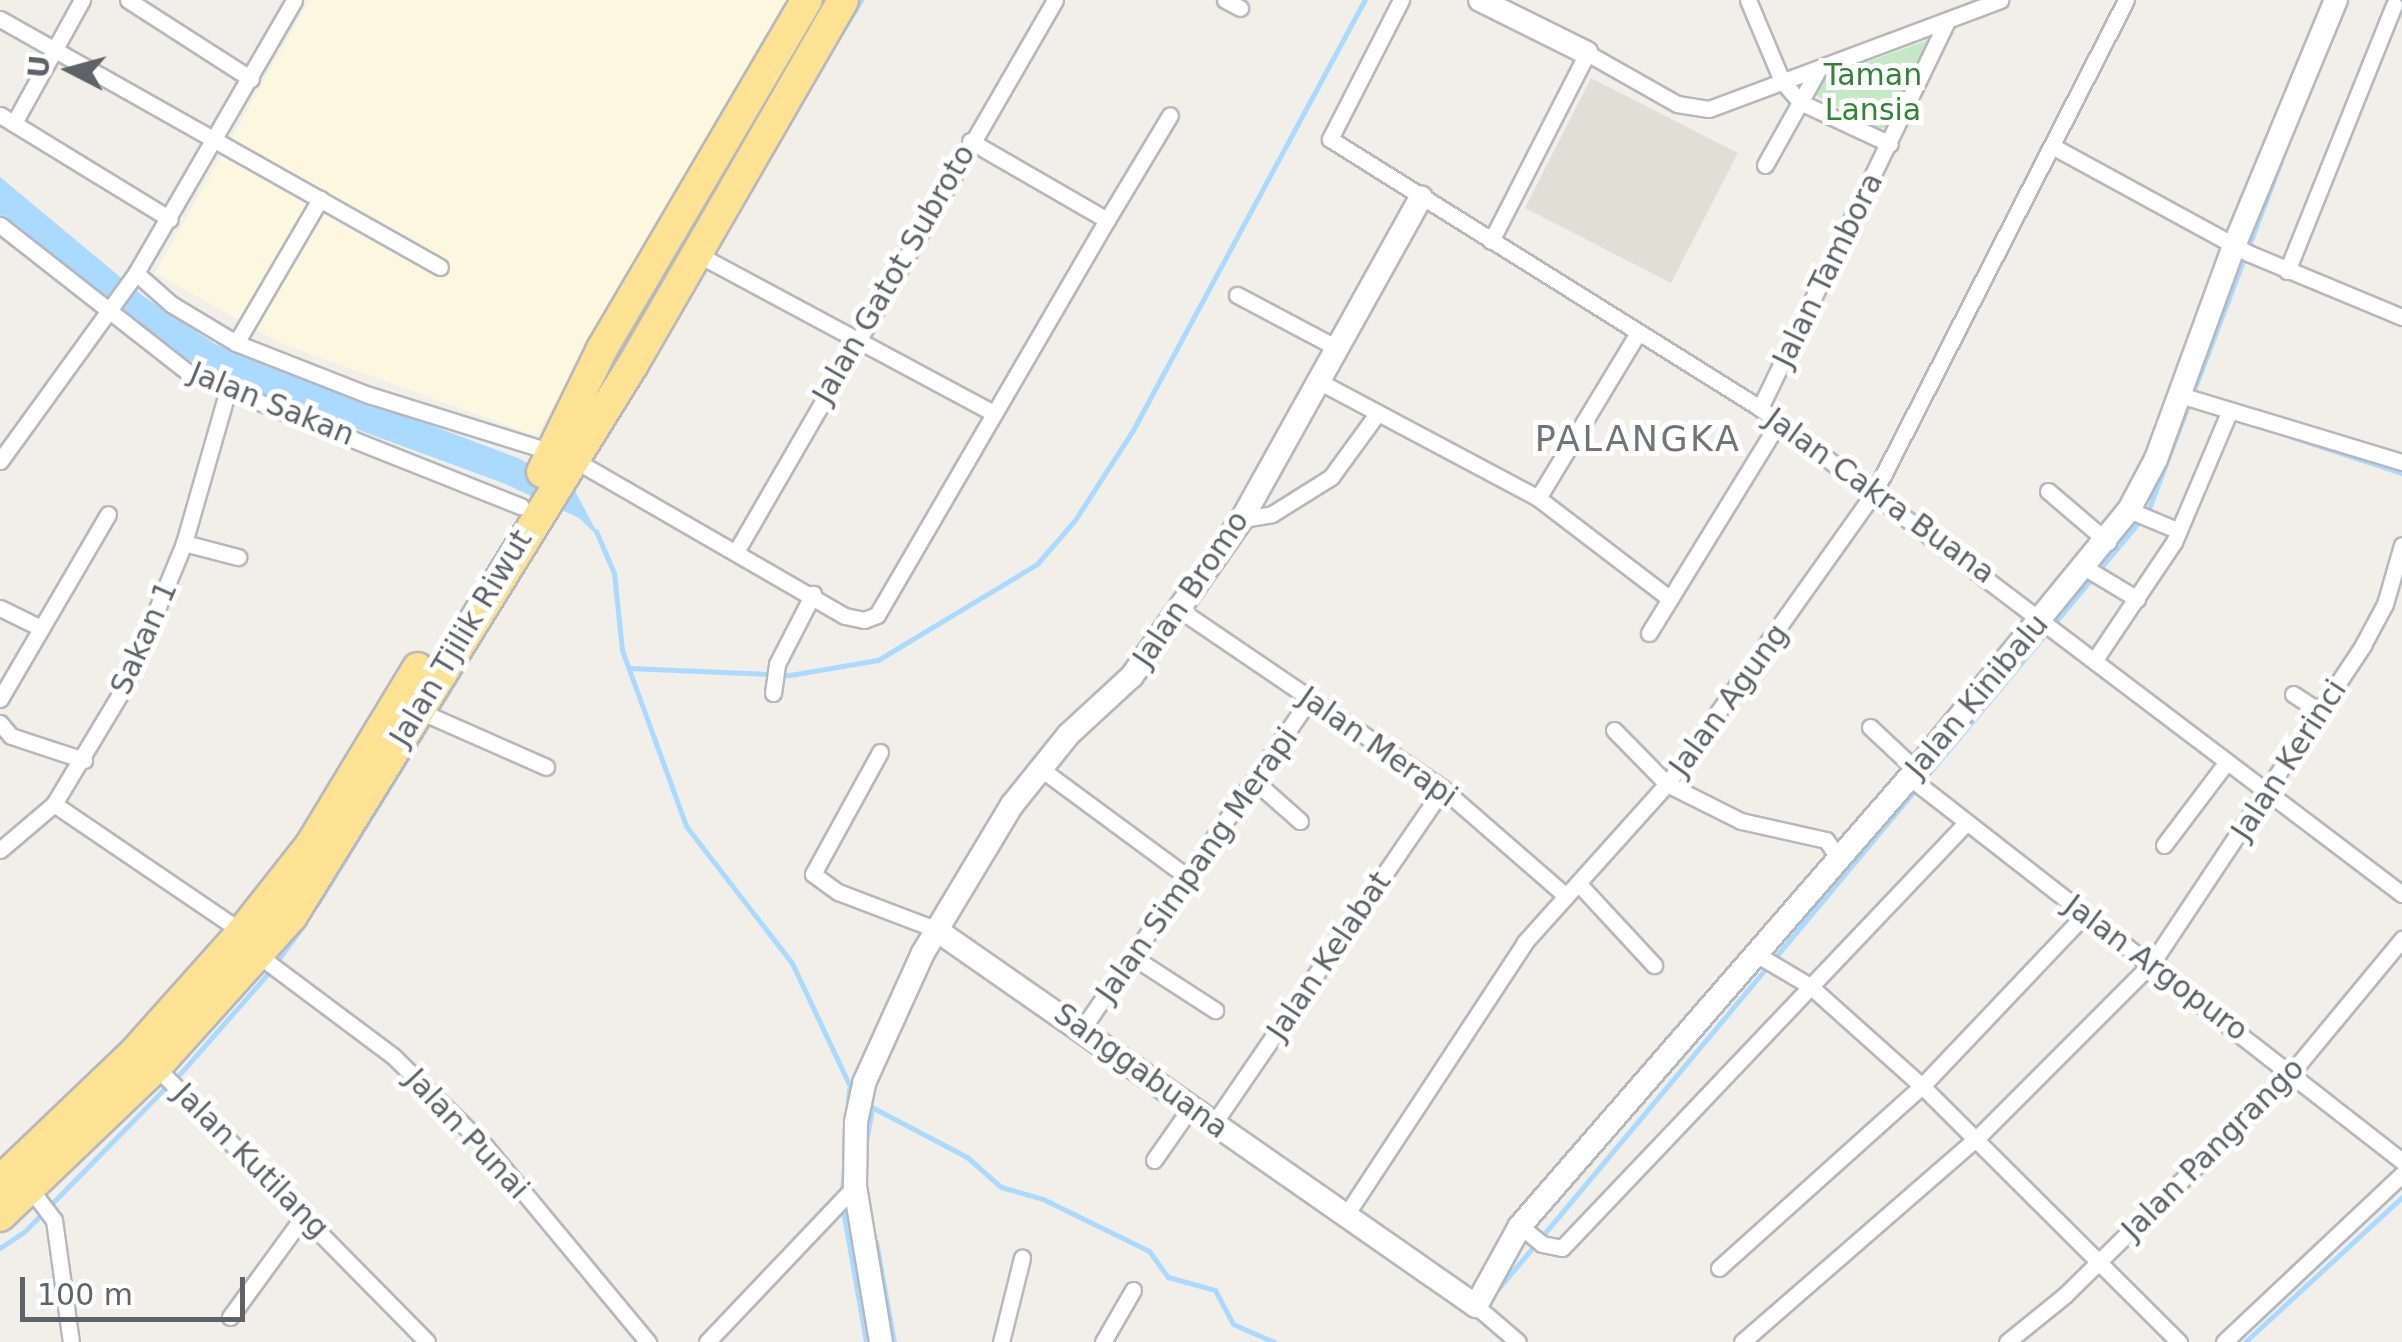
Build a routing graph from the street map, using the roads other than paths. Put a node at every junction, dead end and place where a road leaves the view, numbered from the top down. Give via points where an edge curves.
1 (82, 0) edge
2 (128, 0) edge
3 (807, 0) edge
4 (843, 0) edge
5 (1056, 0) edge
6 (1400, 0) edge
7 (1480, 0) edge
8 (1748, 0) edge
9 (2000, 0) edge
10 (2126, 0) edge
11 (2336, 0) edge
12 (290, 1) edge
13 (2393, 4) edge
14 (0, 19) edge
15 (1946, 24) junction
16 (54, 51) junction
17 (1586, 53) junction
18 (1818, 72) junction
19 (251, 79) junction
20 (1782, 81) junction
21 (1800, 102) junction
22 (1170, 115) dead end
23 (7, 119) edge
24 (970, 141) junction
25 (216, 144) junction
26 (1890, 144) junction
27 (2052, 146) junction
28 (1765, 165) dead end
29 (1421, 197) junction
30 (320, 199) junction
31 (170, 219) junction
32 (1108, 220) junction
33 (0, 226) edge
34 (1491, 241) junction
35 (2234, 246) junction
36 (698, 254) junction
37 (440, 266) dead end
38 (2287, 272) junction
39 (132, 278) junction
40 (1237, 295) dead end
41 (109, 309) junction
42 (2402, 317) edge
43 (1638, 332) junction
44 (855, 341) junction
45 (236, 343) junction
46 (1337, 348) junction
47 (1318, 381) junction
48 (227, 393) junction
49 (2180, 394) junction
50 (1760, 408) junction
51 (2230, 410) junction
52 (994, 413) junction
53 (1377, 414) junction
54 (1779, 422) junction
55 (0, 462) edge
56 (2402, 462) edge
57 (545, 480) junction
58 (1875, 491) junction
59 (2048, 491) dead end
60 (1538, 498) junction
61 (2130, 510) junction
62 (108, 514) dead end
63 (1242, 519) junction
64 (2179, 531) junction
65 (2108, 542) junction
66 (184, 543) junction
67 (2402, 546) edge
68 (737, 550) junction
69 (238, 557) dead end
70 (2084, 568) junction
71 (812, 594) junction
72 (2137, 599) junction
73 (1670, 600) junction
74 (0, 608) edge
75 (1180, 610) junction
76 (2043, 616) junction
77 (41, 628) junction
78 (1650, 633) dead end
79 (445, 642) junction
80 (2096, 658) junction
81 (775, 679) dead end
82 (2294, 694) dead end
83 (0, 699) edge
84 (1310, 699) junction
85 (417, 710) junction
86 (2321, 712) junction
87 (0, 723) edge
88 (1870, 727) dead end
89 (1614, 730) dead end
90 (880, 752) dead end
91 (84, 760) junction
92 (2226, 764) junction
93 (546, 766) dead end
94 (1041, 769) junction
95 (1913, 774) junction
96 (1258, 784) junction
97 (1667, 784) junction
98 (1443, 789) junction
99 (2268, 796) junction
100 (54, 804) junction
101 (1300, 821) dead end
102 (1966, 823) junction
103 (2164, 846) dead end
104 (0, 850) edge
105 (1837, 856) junction
106 (1186, 876) junction
107 (1578, 883) junction
108 (2402, 894) edge
109 (1566, 896) junction
110 (2084, 915) junction
111 (935, 928) junction
112 (2402, 939) edge
113 (250, 944) junction
114 (1756, 954) junction
115 (1134, 957) junction
116 (2152, 963) junction
117 (1654, 965) dead end
118 (1810, 986) junction
119 (1215, 1010) dead end
120 (1082, 1030) junction
121 (156, 1067) junction
122 (2292, 1072) junction
123 (1922, 1086) junction
124 (1191, 1107) junction
125 (1214, 1123) junction
126 (1978, 1138) junction
127 (1154, 1160) dead end
128 (2402, 1161) edge
129 (2402, 1174) edge
130 (10, 1178) edge
131 (855, 1186) junction
132 (305, 1214) junction
133 (0, 1216) edge
134 (1344, 1218) junction
135 (1520, 1226) junction
136 (1022, 1258) dead end
137 (2102, 1260) junction
138 (1718, 1268) dead end
139 (1133, 1290) dead end
140 (1476, 1306) junction
141 (230, 1317) dead end
142 (70, 1342) edge
143 (427, 1342) edge
144 (648, 1342) edge
145 (707, 1342) edge
146 (881, 1342) edge
147 (1002, 1342) edge
148 (1102, 1342) edge
149 (1518, 1342) edge
150 (1742, 1342) edge
151 (2007, 1342) edge
152 (2179, 1342) edge
153 (2224, 1342) edge

1 - 16 street
2 - 19 street
3 - 57 highway, Jalan Tjilik Riwut via 602,349
4 - 36 highway, Jalan Tjilik Riwut
5 - 24 street, Jalan Gatot Subroto
6 - 29 street, Jalan Cakra Buana via 1330,139
7 - 17 street
8 - 20 street
9 - 15 street
10 - 27 street, Jalan Agung
11 - 35 street, Jalan Kinibalu
12 - 19 street
13 - 38 street
14 - 16 street
15 - 18 street
15 - 26 street, Jalan Tambora
16 - 23 street
16 - 25 street
17 - 20 street via 1697,109
17 - 34 street
18 - 20 street
18 - 21 street
19 - 25 street
20 - 21 street
21 - 26 street
21 - 28 street
22 - 32 street
23 - 31 street
24 - 32 street
24 - 44 street, Jalan Gatot Subroto
25 - 30 street
25 - 31 street
26 - 50 street, Jalan Tambora
27 - 35 street
27 - 58 street, Jalan Agung
29 - 34 street, Jalan Cakra Buana
29 - 46 street, Jalan Bromo
30 - 37 street
30 - 45 street
31 - 39 street
32 - 52 street
33 - 41 street, Jalan Sakan
34 - 43 street, Jalan Cakra Buana
35 - 38 street
35 - 49 street, Jalan Kinibalu
36 - 44 street
36 - 57 highway, Jalan Tjilik Riwut
38 - 42 street
39 - 41 street
39 - 45 street
40 - 46 street
41 - 48 street, Jalan Sakan via 160,355
41 - 55 street
43 - 50 street, Jalan Cakra Buana
43 - 60 street
44 - 52 street
44 - 68 street, Jalan Gatot Subroto
45 - 57 street via 386,401
46 - 47 street, Jalan Bromo
47 - 53 street
47 - 63 street, Jalan Bromo
48 - 57 street, Jalan Sakan
48 - 66 street, Sakan 1
49 - 51 street
49 - 61 street, Jalan Kinibalu
50 - 54 street, Jalan Cakra Buana
51 - 56 street
51 - 64 street
52 - 71 street via 876,615 851,618
53 - 60 street
53 - 63 street via 1331,477 1272,514
54 - 58 street, Jalan Cakra Buana
54 - 73 street
57 - 68 street
57 - 79 highway, Jalan Tjilik Riwut
58 - 76 street, Jalan Cakra Buana
58 - 97 street, Jalan Agung
59 - 65 street
60 - 73 street
61 - 64 street
61 - 65 street, Jalan Kinibalu
62 - 77 street
63 - 75 street, Jalan Bromo
64 - 72 street
65 - 70 street, Jalan Kinibalu
66 - 69 street
66 - 91 street, Sakan 1 via 156,621
67 - 86 street, Jalan Kerinci via 2385,604
68 - 71 street
70 - 72 street
70 - 76 street, Jalan Kinibalu
71 - 81 street
72 - 80 street
73 - 78 street
74 - 77 street
75 - 84 street, Jalan Merapi
75 - 94 street, Jalan Bromo via 1132,676
76 - 80 street, Jalan Cakra Buana
76 - 95 street, Jalan Kinibalu
77 - 83 street
79 - 85 highway, Jalan Tjilik Riwut
79 - 113 highway, Jalan Tjilik Riwut
80 - 92 street, Jalan Cakra Buana
82 - 86 street
84 - 96 street, Jalan Simpang Merapi
84 - 98 street, Jalan Merapi
85 - 93 street
85 - 113 highway, Jalan Tjilik Riwut via 292,916
86 - 99 street, Jalan Kerinci
87 - 91 street via 10,736
88 - 95 street, Jalan Argopuro
89 - 97 street
90 - 111 street via 813,874 838,892
91 - 100 street, Sakan 1
92 - 99 street, Jalan Cakra Buana
92 - 103 street
94 - 106 street
94 - 111 street, Jalan Bromo
95 - 102 street, Jalan Argopuro
95 - 105 street, Jalan Kinibalu
96 - 101 street
96 - 106 street, Jalan Simpang Merapi
97 - 105 street via 1741,821 1826,840
97 - 107 street, Jalan Agung
98 - 109 street, Jalan Merapi
98 - 125 street, Jalan Kelabat
99 - 108 street, Jalan Cakra Buana
99 - 116 street, Jalan Kerinci
100 - 104 street, Sakan 1
100 - 113 street, Jalan Punai
102 - 110 street, Jalan Argopuro
102 - 118 street
105 - 114 street, Jalan Kinibalu
106 - 115 street, Jalan Simpang Merapi
107 - 109 street, Jalan Agung
107 - 117 street
109 - 134 street, Jalan Agung via 1525,942
110 - 116 street, Jalan Argopuro
110 - 123 street
111 - 120 street, Sanggabuana
111 - 131 street, Jalan Bromo via 864,1082
112 - 122 street, Jalan Pangrango
113 - 121 highway, Jalan Tjilik Riwut
113 - 130 highway, Jalan Tjilik Riwut
113 - 144 street, Jalan Punai via 393,1056 475,1136
114 - 118 street
114 - 135 street, Jalan Kinibalu
115 - 119 street
115 - 120 street, Jalan Simpang Merapi
116 - 122 street, Jalan Argopuro
116 - 126 street
118 - 123 street
118 - 135 street via 1562,1248 1542,1244
120 - 124 street, Sanggabuana
121 - 130 highway, Jalan Tjilik Riwut
121 - 132 street, Jalan Kutilang
122 - 128 street, Jalan Argopuro
122 - 137 street, Jalan Pangrango
123 - 126 street
123 - 138 street
124 - 125 street, Sanggabuana
124 - 127 street
125 - 134 street, Sanggabuana
126 - 137 street
126 - 150 street
129 - 153 street
130 - 133 highway, Jalan Tjilik Riwut
130 - 142 street via 54,1220
131 - 145 street
131 - 146 street
132 - 141 street
132 - 143 street, Jalan Kutilang
134 - 140 street
135 - 140 street, Jalan Kinibalu
136 - 147 street
137 - 151 street, Jalan Pangrango
137 - 152 street
139 - 148 street
140 - 149 street

